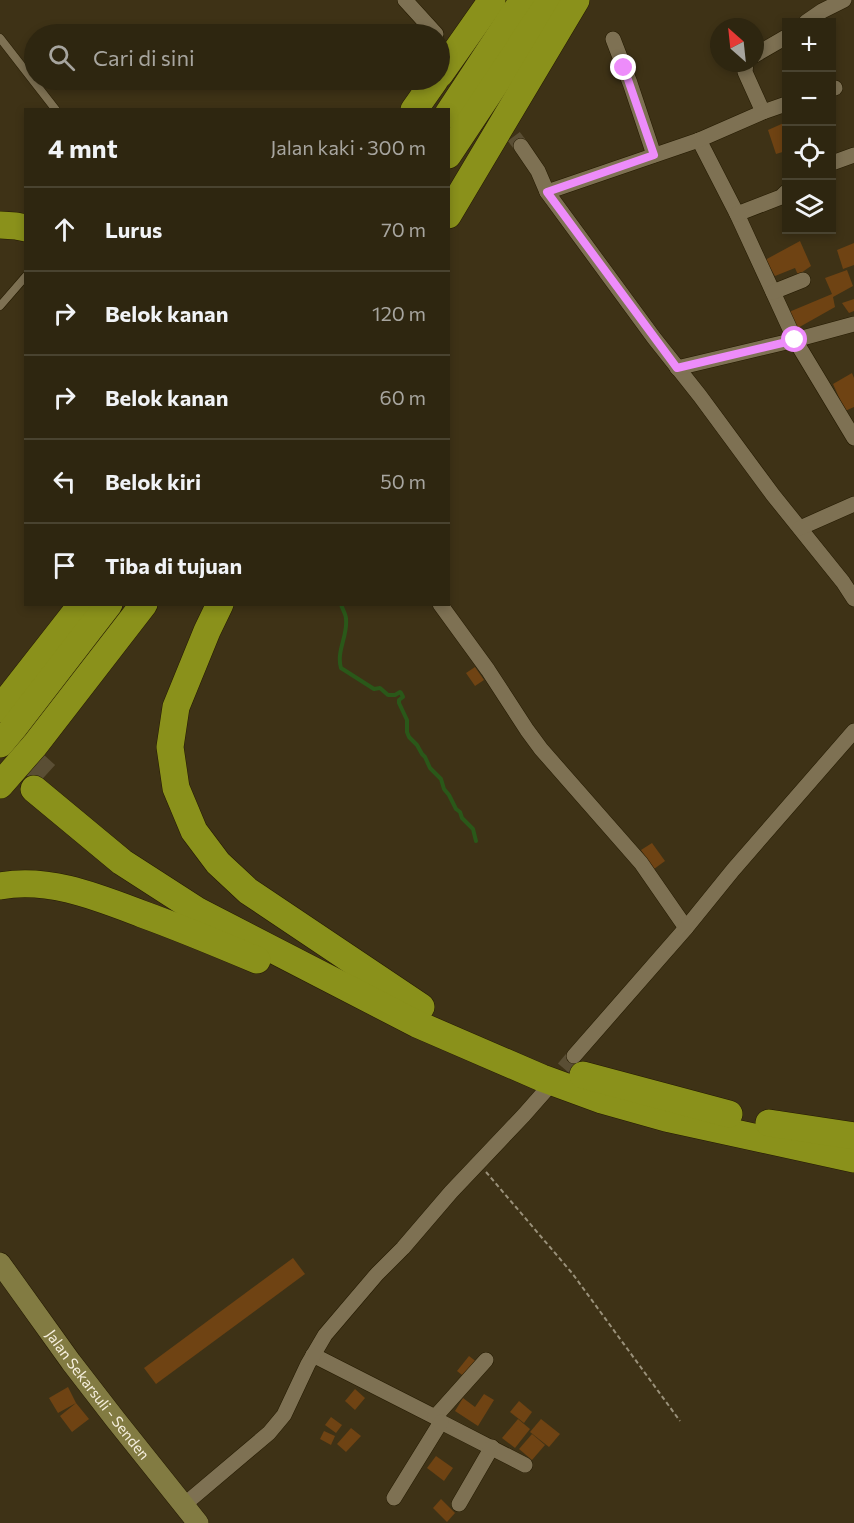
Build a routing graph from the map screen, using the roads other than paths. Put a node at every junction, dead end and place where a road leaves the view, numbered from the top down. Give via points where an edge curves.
1 (405, 0) edge
2 (492, 0) edge
3 (523, 0) edge
4 (551, 0) edge
5 (576, 0) edge
6 (844, 0) edge
7 (811, 18) edge
8 (427, 24) edge
9 (0, 38) edge
10 (613, 39) dead end
11 (782, 39) edge
12 (764, 50) edge
13 (450, 60) edge
14 (24, 69) edge
15 (745, 72) edge
16 (40, 90) edge
17 (428, 90) edge
18 (782, 105) edge
19 (54, 108) edge
20 (415, 108) edge
21 (450, 111) edge
22 (763, 112) junction
23 (699, 140) junction
24 (521, 146) tunnel mouth
25 (450, 152) edge
26 (654, 155) junction
27 (854, 155) edge
28 (836, 161) edge
29 (547, 192) junction
30 (782, 196) edge
31 (0, 207) edge
32 (24, 210) edge
33 (450, 212) edge
34 (737, 214) junction
35 (0, 225) edge
36 (24, 228) edge
37 (24, 278) edge
38 (803, 280) dead end
39 (772, 292) junction
40 (0, 306) edge
41 (854, 324) edge
42 (795, 340) junction
43 (677, 368) junction
44 (854, 438) edge
45 (854, 504) edge
46 (800, 528) junction
47 (849, 579) edge
48 (854, 598) edge
49 (80, 606) edge
50 (107, 606) edge
51 (142, 606) edge
52 (219, 606) edge
53 (441, 606) edge
54 (0, 709) edge
55 (853, 736) edge
56 (0, 744) edge
57 (40, 782) tunnel mouth
58 (0, 785) edge
59 (0, 886) edge
60 (686, 928) junction
61 (419, 1016) junction
62 (574, 1056) tunnel mouth
63 (546, 1090) tunnel mouth
64 (854, 1136) edge
65 (854, 1159) edge
66 (0, 1263) edge
67 (313, 1355) junction
68 (486, 1360) dead end
69 (438, 1419) junction
70 (492, 1447) junction
71 (525, 1465) dead end
72 (394, 1498) dead end
73 (184, 1504) junction
74 (459, 1504) dead end
75 (198, 1523) edge

1 - 8 street
2 - 13 highway
3 - 21 highway
4 - 25 highway
5 - 33 highway
6 - 7 street
9 - 14 lane
10 - 26 street
11 - 12 street
15 - 22 street
16 - 19 lane
17 - 20 highway
18 - 22 street
22 - 23 street
23 - 26 street
23 - 34 street
24 - 29 street
26 - 29 street
27 - 28 street
29 - 43 street
30 - 34 street
31 - 32 highway
34 - 39 street
35 - 36 highway
37 - 40 lane
38 - 39 street
39 - 42 street
41 - 42 street
42 - 43 street
42 - 44 street
43 - 46 street
45 - 46 street
46 - 47 street
47 - 48 street
49 - 54 highway
50 - 56 highway
51 - 58 highway
52 - 61 highway via 176,707 170,747 176,788 194,831 218,863 248,891
53 - 60 street via 541,749 641,863
55 - 60 street
57 - 61 highway via 209,898
59 - 61 highway via 45,885 86,893
60 - 62 street
61 - 64 highway via 588,1077 759,1122
61 - 65 highway via 542,1078 603,1100 666,1118
63 - 67 street via 345,1311
66 - 73 street, Jalan Sekarsuli - Senden
67 - 69 street
67 - 73 street via 284,1415 269,1433
68 - 69 street
69 - 70 street
69 - 72 street
70 - 71 street
70 - 74 street
73 - 75 street, Jalan Sekarsuli - Senden

